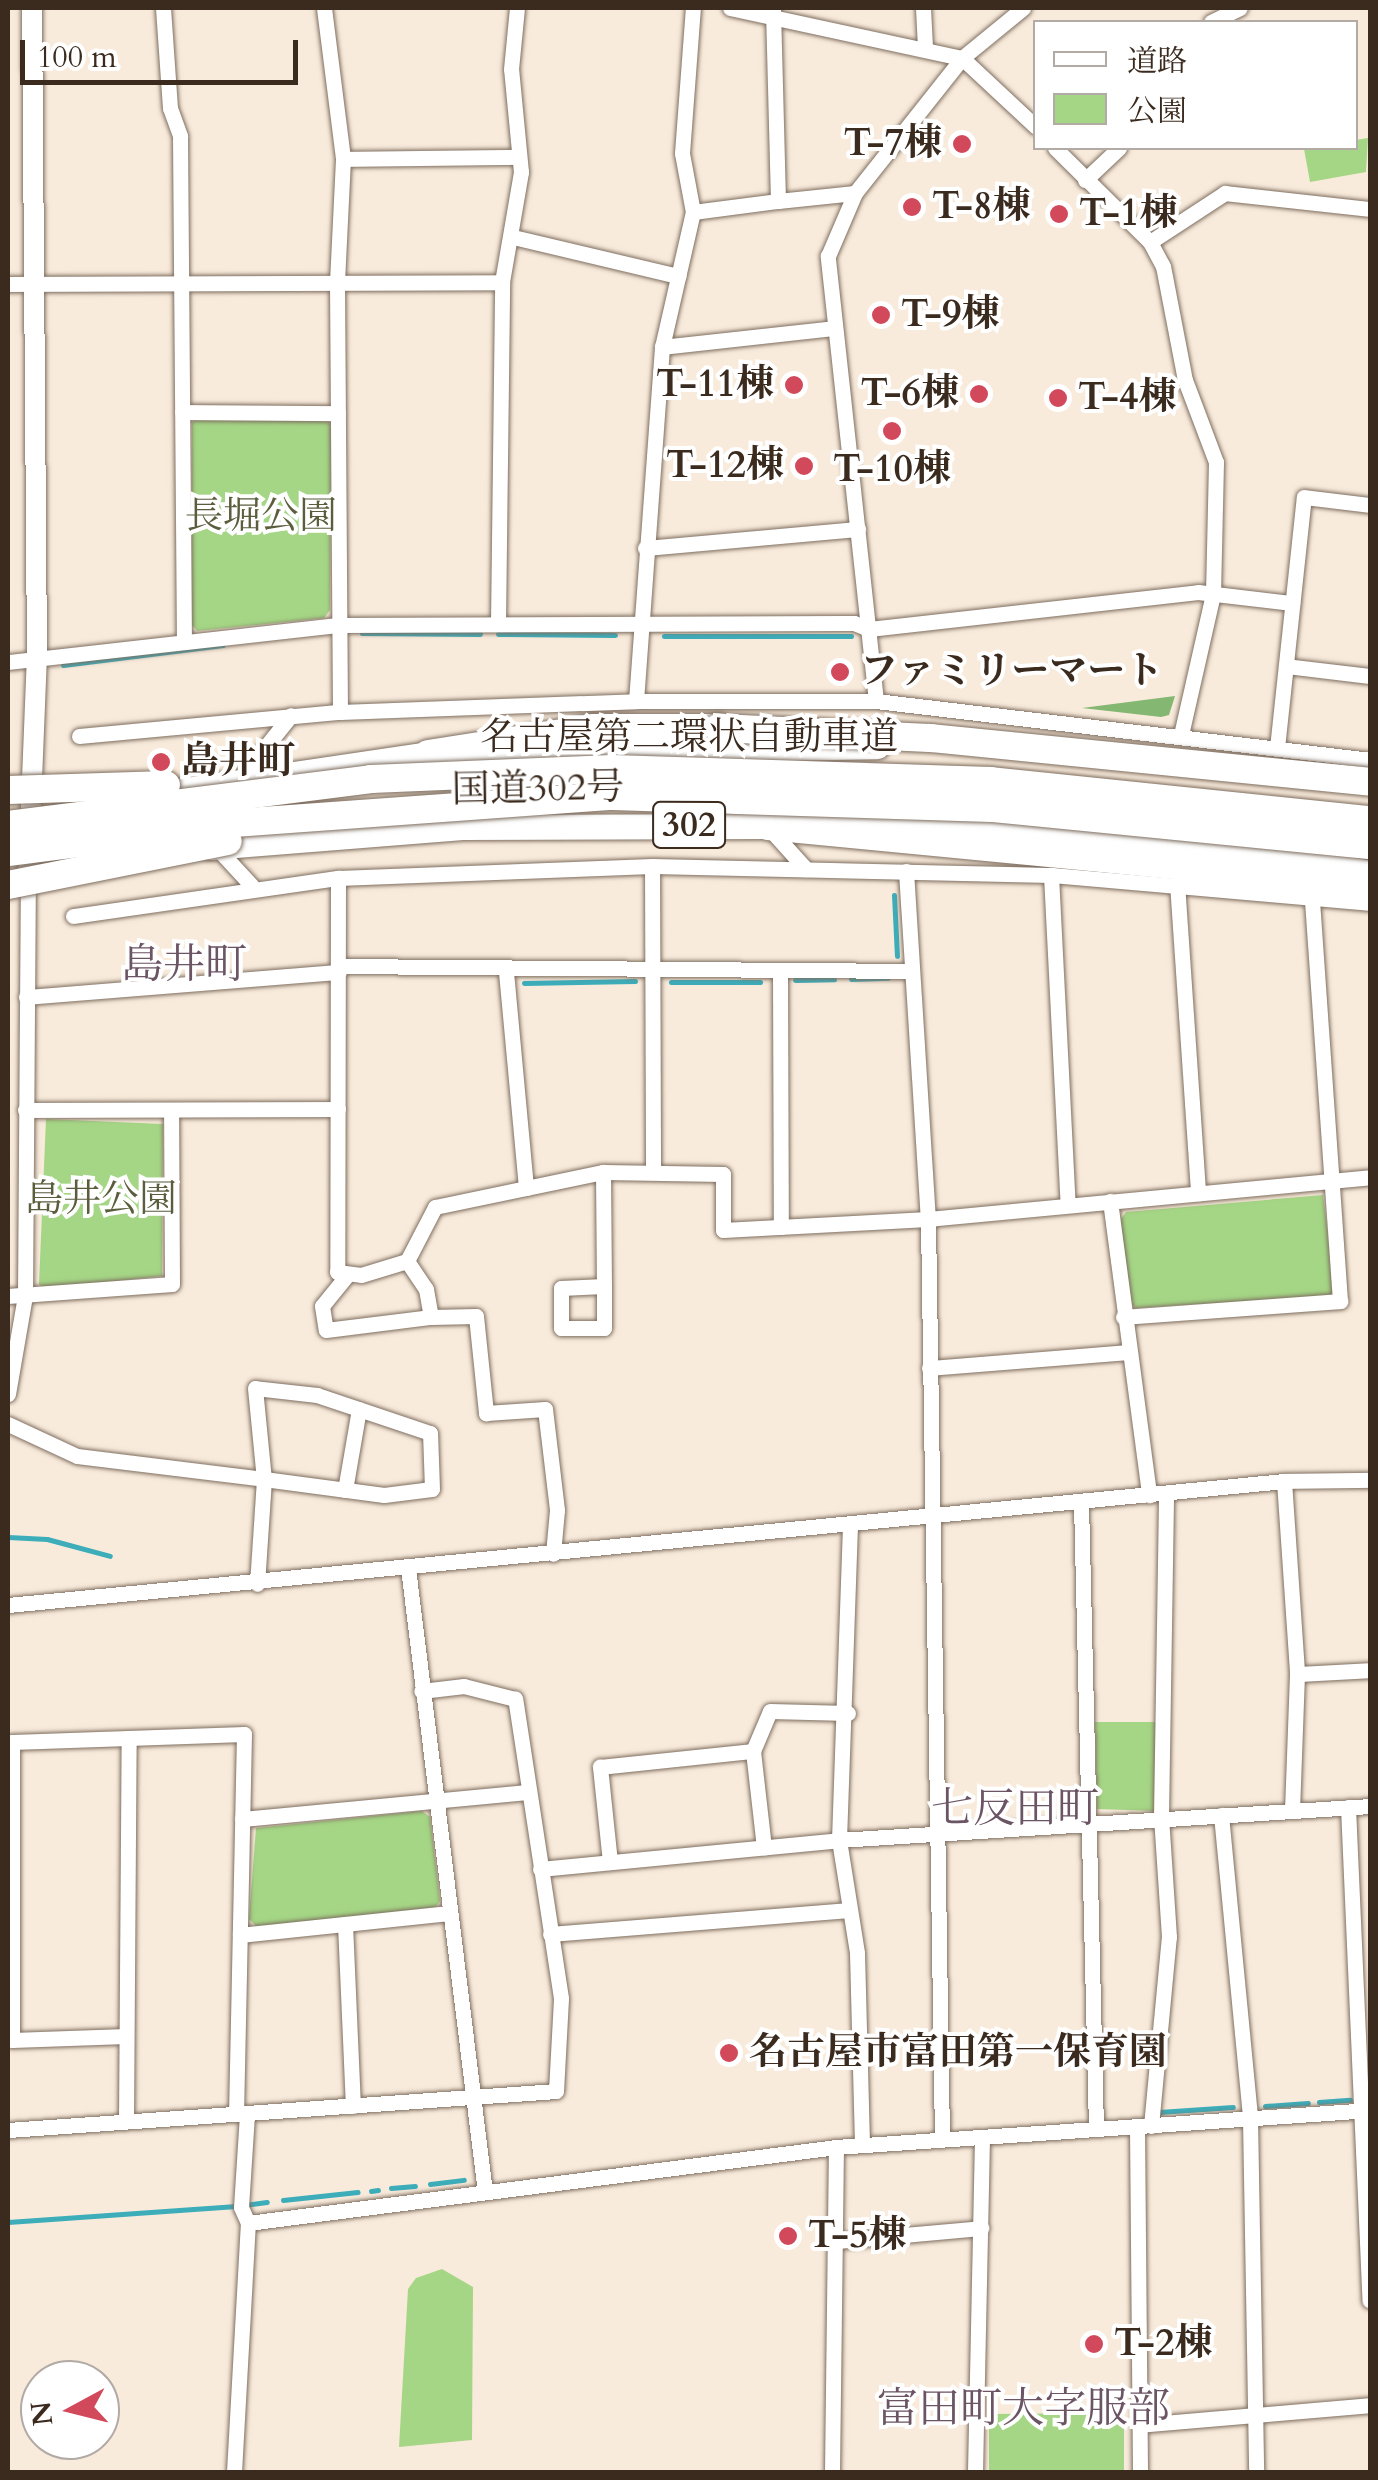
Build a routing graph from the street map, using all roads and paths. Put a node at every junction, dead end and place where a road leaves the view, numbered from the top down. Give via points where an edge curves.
1 (32, 8) edge
2 (163, 8) edge
3 (324, 8) edge
4 (517, 8) edge
5 (693, 8) edge
6 (730, 8) edge
7 (923, 8) edge
8 (1023, 8) edge
9 (1240, 8) edge
10 (772, 11) edge
11 (1216, 20) edge
12 (925, 48) junction
13 (962, 58) junction
14 (1033, 124) edge
15 (1057, 150) edge
16 (1117, 150) edge
17 (520, 156) junction
18 (344, 159) junction
19 (1086, 180) junction
20 (855, 193) junction
21 (778, 201) junction
22 (1370, 210) edge
23 (693, 212) junction
24 (512, 236) junction
25 (1150, 242) junction
26 (678, 276) junction
27 (502, 282) junction
28 (337, 283) junction
29 (8, 284) edge
30 (34, 284) junction
31 (181, 284) junction
32 (836, 328) junction
33 (662, 347) junction
34 (182, 412) junction
35 (338, 413) junction
36 (1370, 505) edge
37 (858, 529) junction
38 (645, 548) junction
39 (1212, 594) junction
40 (1292, 603) junction
41 (498, 624) junction
42 (339, 625) junction
43 (638, 627) junction
44 (869, 629) junction
45 (184, 640) junction
46 (37, 657) junction
47 (8, 662) edge
48 (1286, 666) junction
49 (1370, 676) edge
50 (636, 700) junction
51 (876, 701) junction
52 (780, 702) junction
53 (340, 712) junction
54 (291, 714) junction
55 (983, 714) junction
56 (1181, 735) junction
57 (79, 736) dead end
58 (1278, 748) junction
59 (740, 751) junction
60 (428, 754) junction
61 (1028, 758) junction
62 (1370, 760) edge
63 (612, 768) junction
64 (240, 780) junction
65 (1370, 782) edge
66 (1370, 794) edge
67 (15, 806) edge
68 (376, 811) junction
69 (1370, 820) edge
70 (768, 826) junction
71 (1370, 845) edge
72 (216, 846) junction
73 (8, 852) edge
74 (652, 866) junction
75 (806, 869) junction
76 (906, 871) junction
77 (1370, 873) edge
78 (1051, 875) junction
79 (338, 878) junction
80 (14, 883) edge
81 (1177, 883) junction
82 (1370, 884) edge
83 (252, 886) junction
84 (1312, 896) junction
85 (1370, 903) edge
86 (73, 916) dead end
87 (339, 969) junction
88 (911, 971) junction
89 (506, 972) junction
90 (653, 974) junction
91 (780, 974) junction
92 (26, 997) junction
93 (338, 1109) junction
94 (25, 1110) junction
95 (171, 1110) junction
96 (652, 1171) junction
97 (603, 1172) junction
98 (1370, 1177) edge
99 (1330, 1183) junction
100 (526, 1188) junction
101 (1198, 1193) junction
102 (1110, 1200) junction
103 (1068, 1205) junction
104 (928, 1219) junction
105 (781, 1227) junction
106 (407, 1261) junction
107 (348, 1274) junction
108 (604, 1286) dead end
109 (16, 1296) edge
110 (430, 1317) junction
111 (1123, 1317) junction
112 (1127, 1352) junction
113 (929, 1368) junction
114 (8, 1394) edge
115 (359, 1409) junction
116 (8, 1424) edge
117 (264, 1478) junction
118 (1370, 1480) edge
119 (1284, 1481) junction
120 (345, 1490) junction
121 (1166, 1494) junction
122 (1149, 1495) junction
123 (1081, 1502) junction
124 (928, 1518) junction
125 (850, 1525) junction
126 (553, 1554) junction
127 (408, 1568) junction
128 (257, 1584) junction
129 (8, 1604) edge
130 (1370, 1670) edge
131 (1297, 1674) junction
132 (420, 1691) junction
133 (848, 1713) junction
134 (129, 1738) junction
135 (752, 1750) junction
136 (528, 1792) junction
137 (434, 1801) junction
138 (1370, 1806) edge
139 (1348, 1807) junction
140 (1292, 1810) junction
141 (1221, 1815) junction
142 (1161, 1817) junction
143 (242, 1819) junction
144 (1086, 1824) junction
145 (935, 1835) junction
146 (839, 1840) junction
147 (764, 1847) junction
148 (610, 1862) junction
149 (540, 1869) junction
150 (846, 1910) junction
151 (449, 1913) junction
152 (346, 1924) junction
153 (550, 1934) junction
154 (240, 1936) junction
155 (126, 2036) junction
156 (472, 2097) junction
157 (352, 2106) junction
158 (1368, 2110) edge
159 (242, 2113) junction
160 (1250, 2118) junction
161 (126, 2122) junction
162 (1144, 2126) junction
163 (1096, 2129) junction
164 (8, 2130) edge
165 (982, 2137) junction
166 (942, 2138) junction
167 (862, 2145) junction
168 (836, 2147) junction
169 (484, 2192) junction
170 (248, 2223) junction
171 (981, 2228) junction
172 (836, 2240) junction
173 (1370, 2300) edge
174 (1370, 2405) edge
175 (1254, 2415) junction
176 (1139, 2424) junction
177 (234, 2472) edge
178 (832, 2472) edge
179 (975, 2472) edge
180 (1140, 2472) edge
181 (1256, 2472) edge

1 - 30 street
2 - 31 street via 170,108 180,136
3 - 18 street
4 - 17 street via 512,68
5 - 23 street via 682,153
6 - 10 street
7 - 12 street
8 - 13 street
9 - 11 street
10 - 12 street
10 - 21 street
12 - 13 street
13 - 14 street
13 - 20 street
15 - 19 street
16 - 19 street
17 - 18 street
17 - 24 street
18 - 28 street
19 - 25 street
20 - 21 street
20 - 32 street via 828,256
21 - 23 street
22 - 25 street via 1225,193
23 - 26 street
24 - 26 street
24 - 27 street
25 - 39 street via 1163,266 1185,380 1216,462
26 - 33 street
27 - 28 street
27 - 41 street
28 - 31 street
28 - 35 street
29 - 30 street
30 - 31 street
30 - 46 street
31 - 34 street
32 - 33 street
32 - 37 street
33 - 38 street
34 - 35 street
34 - 45 street
35 - 42 street
36 - 40 street via 1304,497
37 - 38 street
37 - 44 street
38 - 43 street
39 - 40 street
39 - 44 street
39 - 56 street
40 - 48 street
41 - 42 street
41 - 43 street
42 - 45 street
42 - 53 street
43 - 44 street via 854,623
43 - 50 street
44 - 51 street
45 - 46 street
46 - 47 street
46 - 67 street
48 - 49 street
48 - 58 street
50 - 52 street
50 - 53 street
51 - 52 street
51 - 55 street
52 - 59 street
53 - 54 street
54 - 57 street
54 - 64 street
55 - 56 street
55 - 61 street
56 - 58 street
58 - 62 street
59 - 60 highway, 国道302号 / 302
59 - 61 highway, 国道302号 / 302 via 894,746
60 - 64 highway, 国道302号 / 302
60 - 65 highway, bridge via 594,728 718,728 932,738
61 - 66 highway, 国道302号 / 302
63 - 67 highway, 名古屋第二環状自動車道, bridge
63 - 67 highway, bridge via 440,767
63 - 69 highway, 名古屋第二環状自動車道, bridge via 991,781
64 - 67 highway, 国道302号 / 302
67 - 80 street
68 - 71 highway, 名古屋第二環状自動車道, bridge via 612,796 847,800
68 - 73 highway, 名古屋第二環状自動車道, bridge
68 - 80 highway, bridge
70 - 72 highway, 国道302号 / 302 via 462,827
70 - 75 street
70 - 77 highway, 国道302号 / 302 via 875,817 1195,842
70 - 82 highway
72 - 80 highway, 国道302号 / 302
72 - 83 street
74 - 75 street
74 - 79 street
74 - 90 street
75 - 76 street
76 - 78 street
76 - 88 street
78 - 81 street
78 - 103 street
79 - 83 street
79 - 87 street
80 - 92 street
81 - 84 street
81 - 101 street
83 - 86 street
84 - 85 street
84 - 99 street
87 - 89 street
87 - 92 street
87 - 93 street
88 - 91 street
88 - 104 street
89 - 90 street
89 - 100 street
90 - 91 street
90 - 96 street
91 - 105 street
92 - 94 street
93 - 95 street
93 - 107 street via 337,1272
94 - 95 street
94 - 109 street
95 - 109 street via 172,1284
96 - 97 street
96 - 105 street via 723,1174 724,1230
97 - 100 street
97 - 108 street
98 - 99 street
99 - 101 street
99 - 111 street via 1340,1301
100 - 106 street via 435,1207
101 - 102 street
102 - 103 street
102 - 111 street
103 - 104 street
104 - 105 street
104 - 113 street
106 - 107 street
106 - 110 street via 426,1288
107 - 110 street via 322,1306 326,1330
109 - 114 street
110 - 126 street via 476,1316 486,1413 545,1410 557,1510
111 - 112 street
112 - 113 street
112 - 122 street
113 - 124 street
115 - 117 street via 318,1395 255,1388
115 - 120 street
115 - 120 street via 430,1433 432,1489 384,1496
116 - 117 street via 77,1456
117 - 120 street
117 - 128 street
118 - 119 street
119 - 121 street
119 - 131 street
121 - 122 street
121 - 142 street
122 - 123 street
123 - 124 street
123 - 144 street
124 - 125 street
124 - 145 street
125 - 126 street
125 - 133 street
126 - 127 street
127 - 128 street
127 - 132 street
128 - 129 street
130 - 131 street
131 - 140 street
132 - 136 street via 464,1686 516,1699
132 - 137 street
133 - 135 street via 770,1711
133 - 146 street
134 - 143 street via 244,1734
134 - 155 street
134 - 155 street via 12,1742 12,2040
135 - 147 street
135 - 148 street via 600,1767
136 - 137 street
136 - 149 street
137 - 143 street
137 - 151 street
138 - 139 street
139 - 140 street
139 - 158 street
140 - 141 street
141 - 142 street
141 - 160 street
142 - 144 street
142 - 162 street via 1168,1937
143 - 154 street
144 - 145 street
144 - 163 street
145 - 146 street
145 - 166 street
146 - 147 street
146 - 150 street
147 - 148 street
148 - 149 street
149 - 153 street
150 - 153 street
150 - 167 street via 854,1916 857,1953
151 - 152 street
151 - 156 street
152 - 154 street
152 - 157 street
153 - 156 street via 561,1998 556,2091
154 - 159 street
155 - 161 street
156 - 157 street
156 - 169 street
157 - 159 street
158 - 160 street
158 - 173 street
159 - 161 street
159 - 170 street via 241,2207
160 - 162 street
160 - 175 street
161 - 164 street
162 - 163 street
162 - 176 street
163 - 165 street
165 - 166 street
165 - 171 street
166 - 167 street
167 - 168 street
168 - 169 street
168 - 172 street
169 - 170 street
170 - 177 street
171 - 172 street
171 - 179 street
172 - 178 street
174 - 175 street
175 - 176 street
175 - 181 street
176 - 180 street

